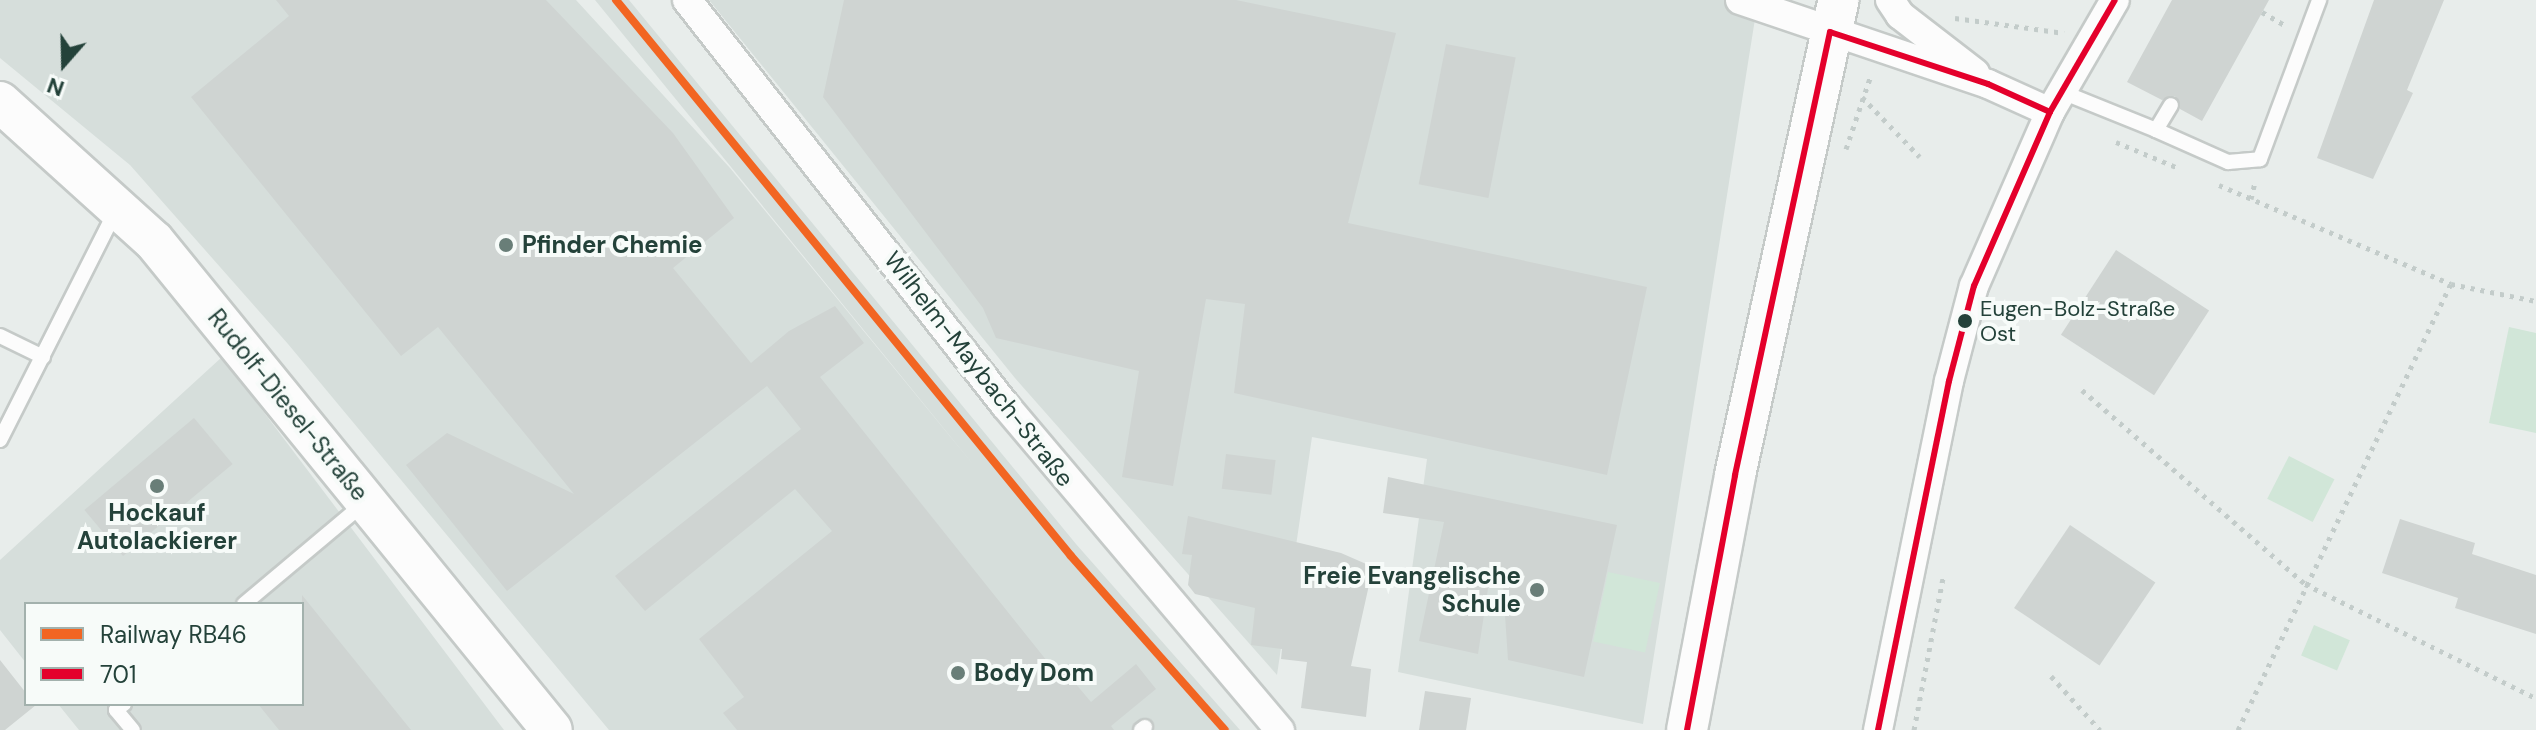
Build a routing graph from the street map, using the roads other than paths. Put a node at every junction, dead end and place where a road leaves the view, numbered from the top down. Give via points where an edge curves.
1 (687, 0) edge
2 (1740, 0) edge
3 (1890, 0) edge
4 (2115, 0) edge
5 (2319, 0) edge
6 (1834, 16) edge
7 (1988, 84) junction
8 (0, 102) edge
9 (2056, 102) junction
10 (2171, 105) dead end
11 (2156, 130) junction
12 (118, 207) junction
13 (0, 336) edge
14 (43, 357) junction
15 (0, 440) edge
16 (367, 501) junction
17 (246, 602) edge
18 (121, 706) edge
19 (133, 730) edge
20 (552, 730) edge
21 (1280, 730) edge
22 (1687, 730) edge
23 (1878, 730) edge

1 - 21 street, Wilhelm-Maybach-Straße via 1005,405
2 - 6 street
3 - 7 street via 1900,15
4 - 9 street
5 - 11 lane via 2260,159 2228,162
6 - 7 street
6 - 22 street via 1735,475
7 - 9 street
8 - 12 street, Rudolf-Diesel-Straße
9 - 11 lane
9 - 23 street via 1974,286 1949,381
10 - 11 lane
12 - 14 lane
12 - 16 street, Rudolf-Diesel-Straße via 154,241
13 - 14 lane
14 - 15 lane
16 - 17 lane
16 - 20 street, Rudolf-Diesel-Straße
18 - 19 lane via 116,710

